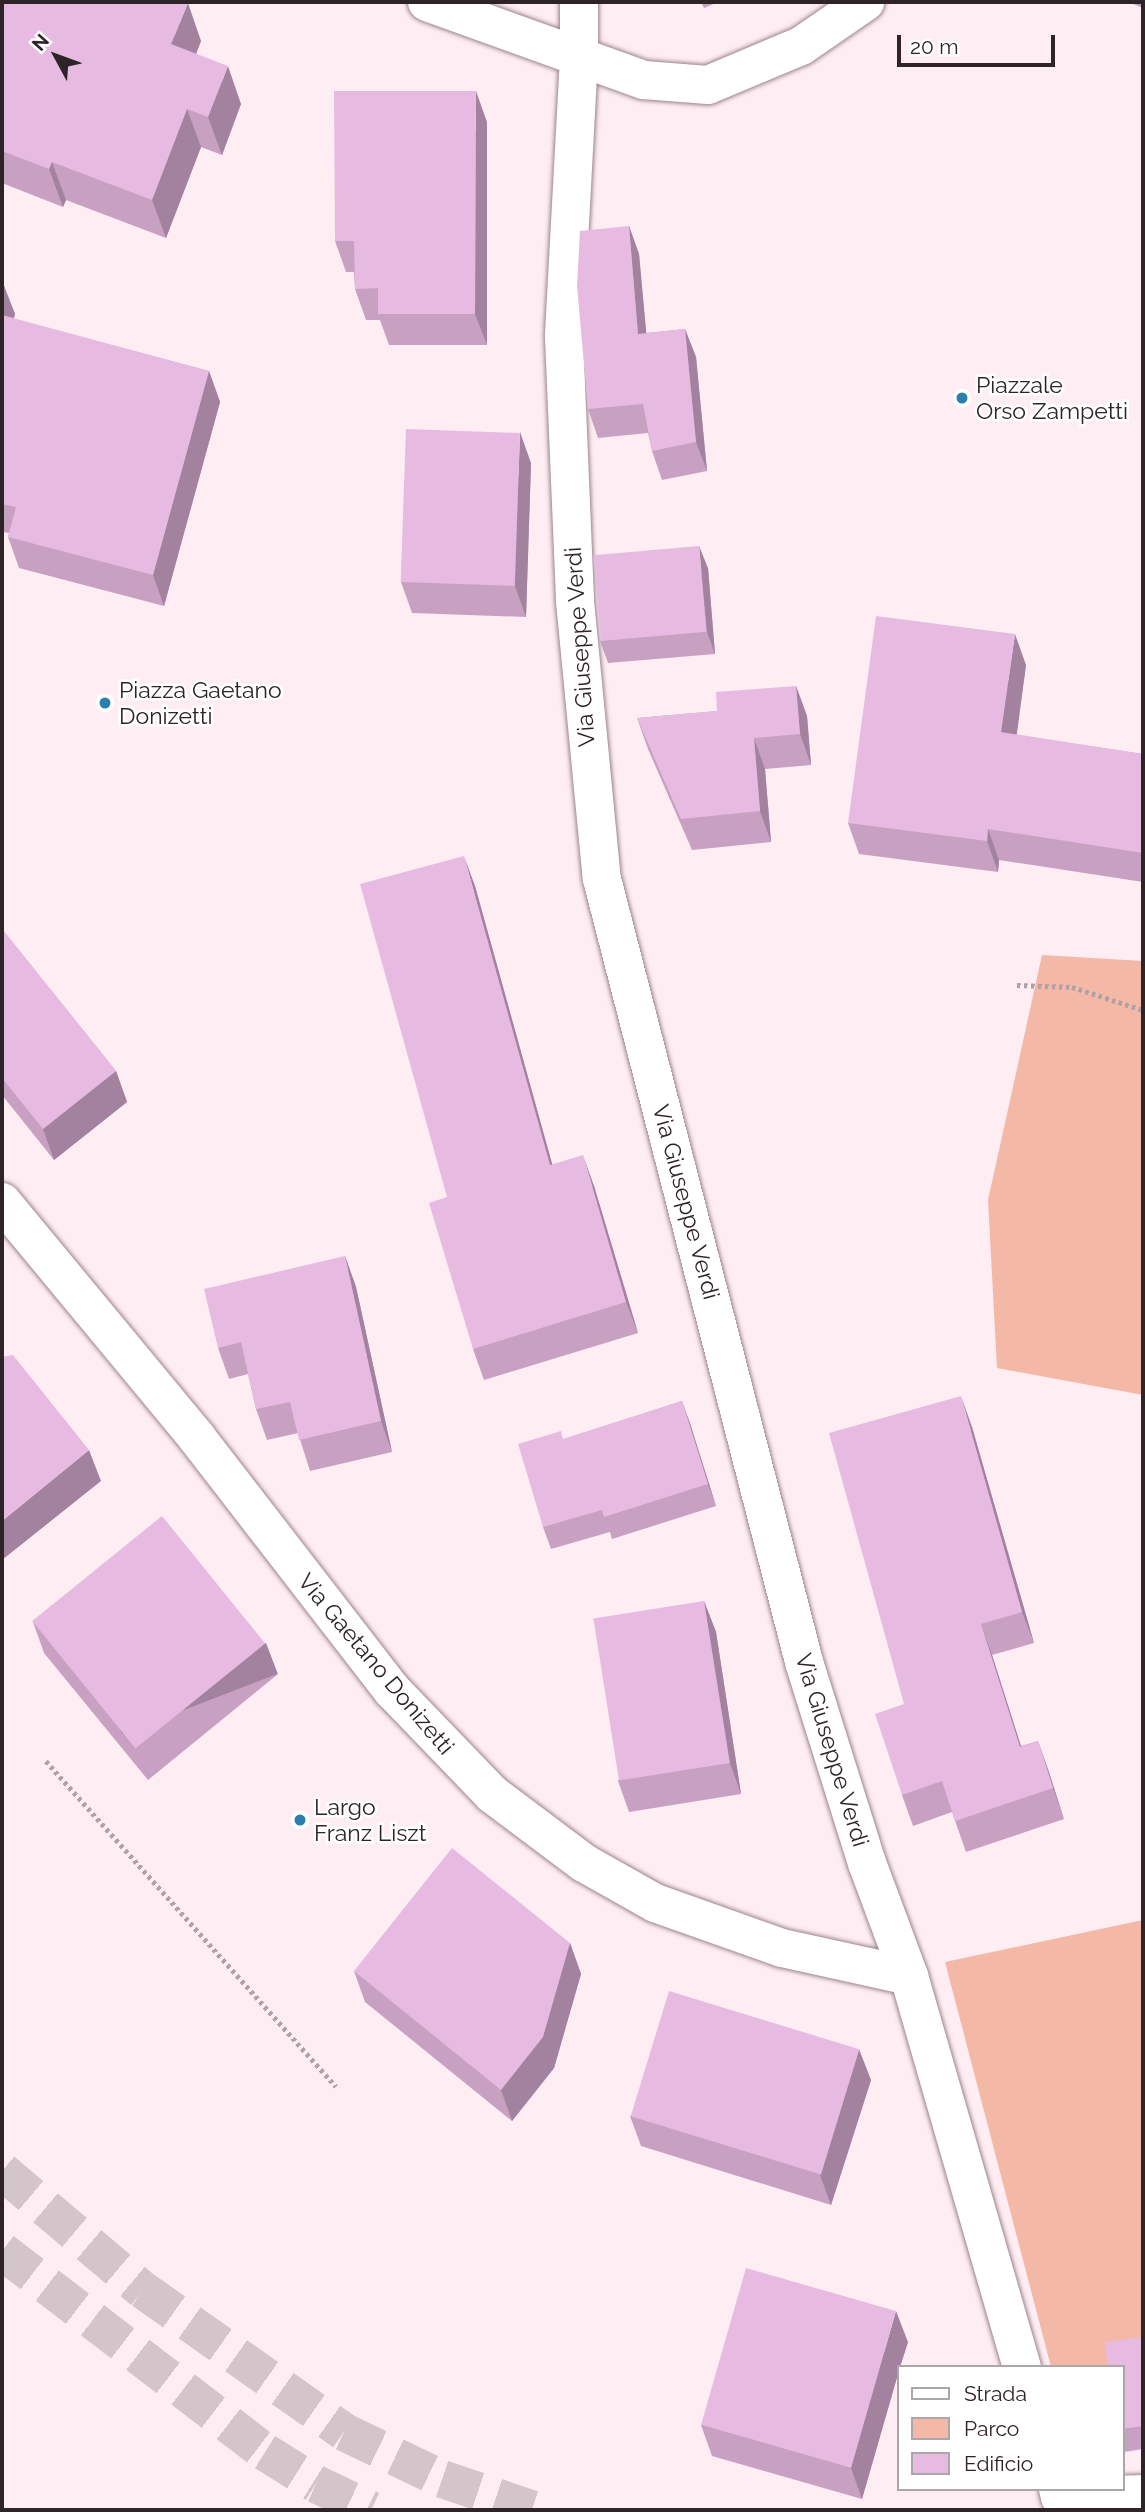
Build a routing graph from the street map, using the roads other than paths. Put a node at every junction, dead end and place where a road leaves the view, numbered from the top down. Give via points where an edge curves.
1 (427, 2) edge
2 (579, 2) edge
3 (865, 2) edge
4 (579, 57) junction
5 (2, 1202) edge
6 (909, 1976) junction
7 (1021, 2365) edge
8 (1059, 2493) edge
9 (1143, 2494) edge

1 - 4 street
2 - 4 street, Via Giuseppe Verdi
3 - 4 street via 801,46 708,85 644,80
4 - 6 street, Via Giuseppe Verdi via 564,337 575,601 602,879 804,1662 867,1863
5 - 6 street, Via Gaetano Donizetti via 197,1438 392,1690 492,1794 583,1863 655,1903 782,1948
6 - 7 street, Via Giuseppe Verdi
8 - 9 street

